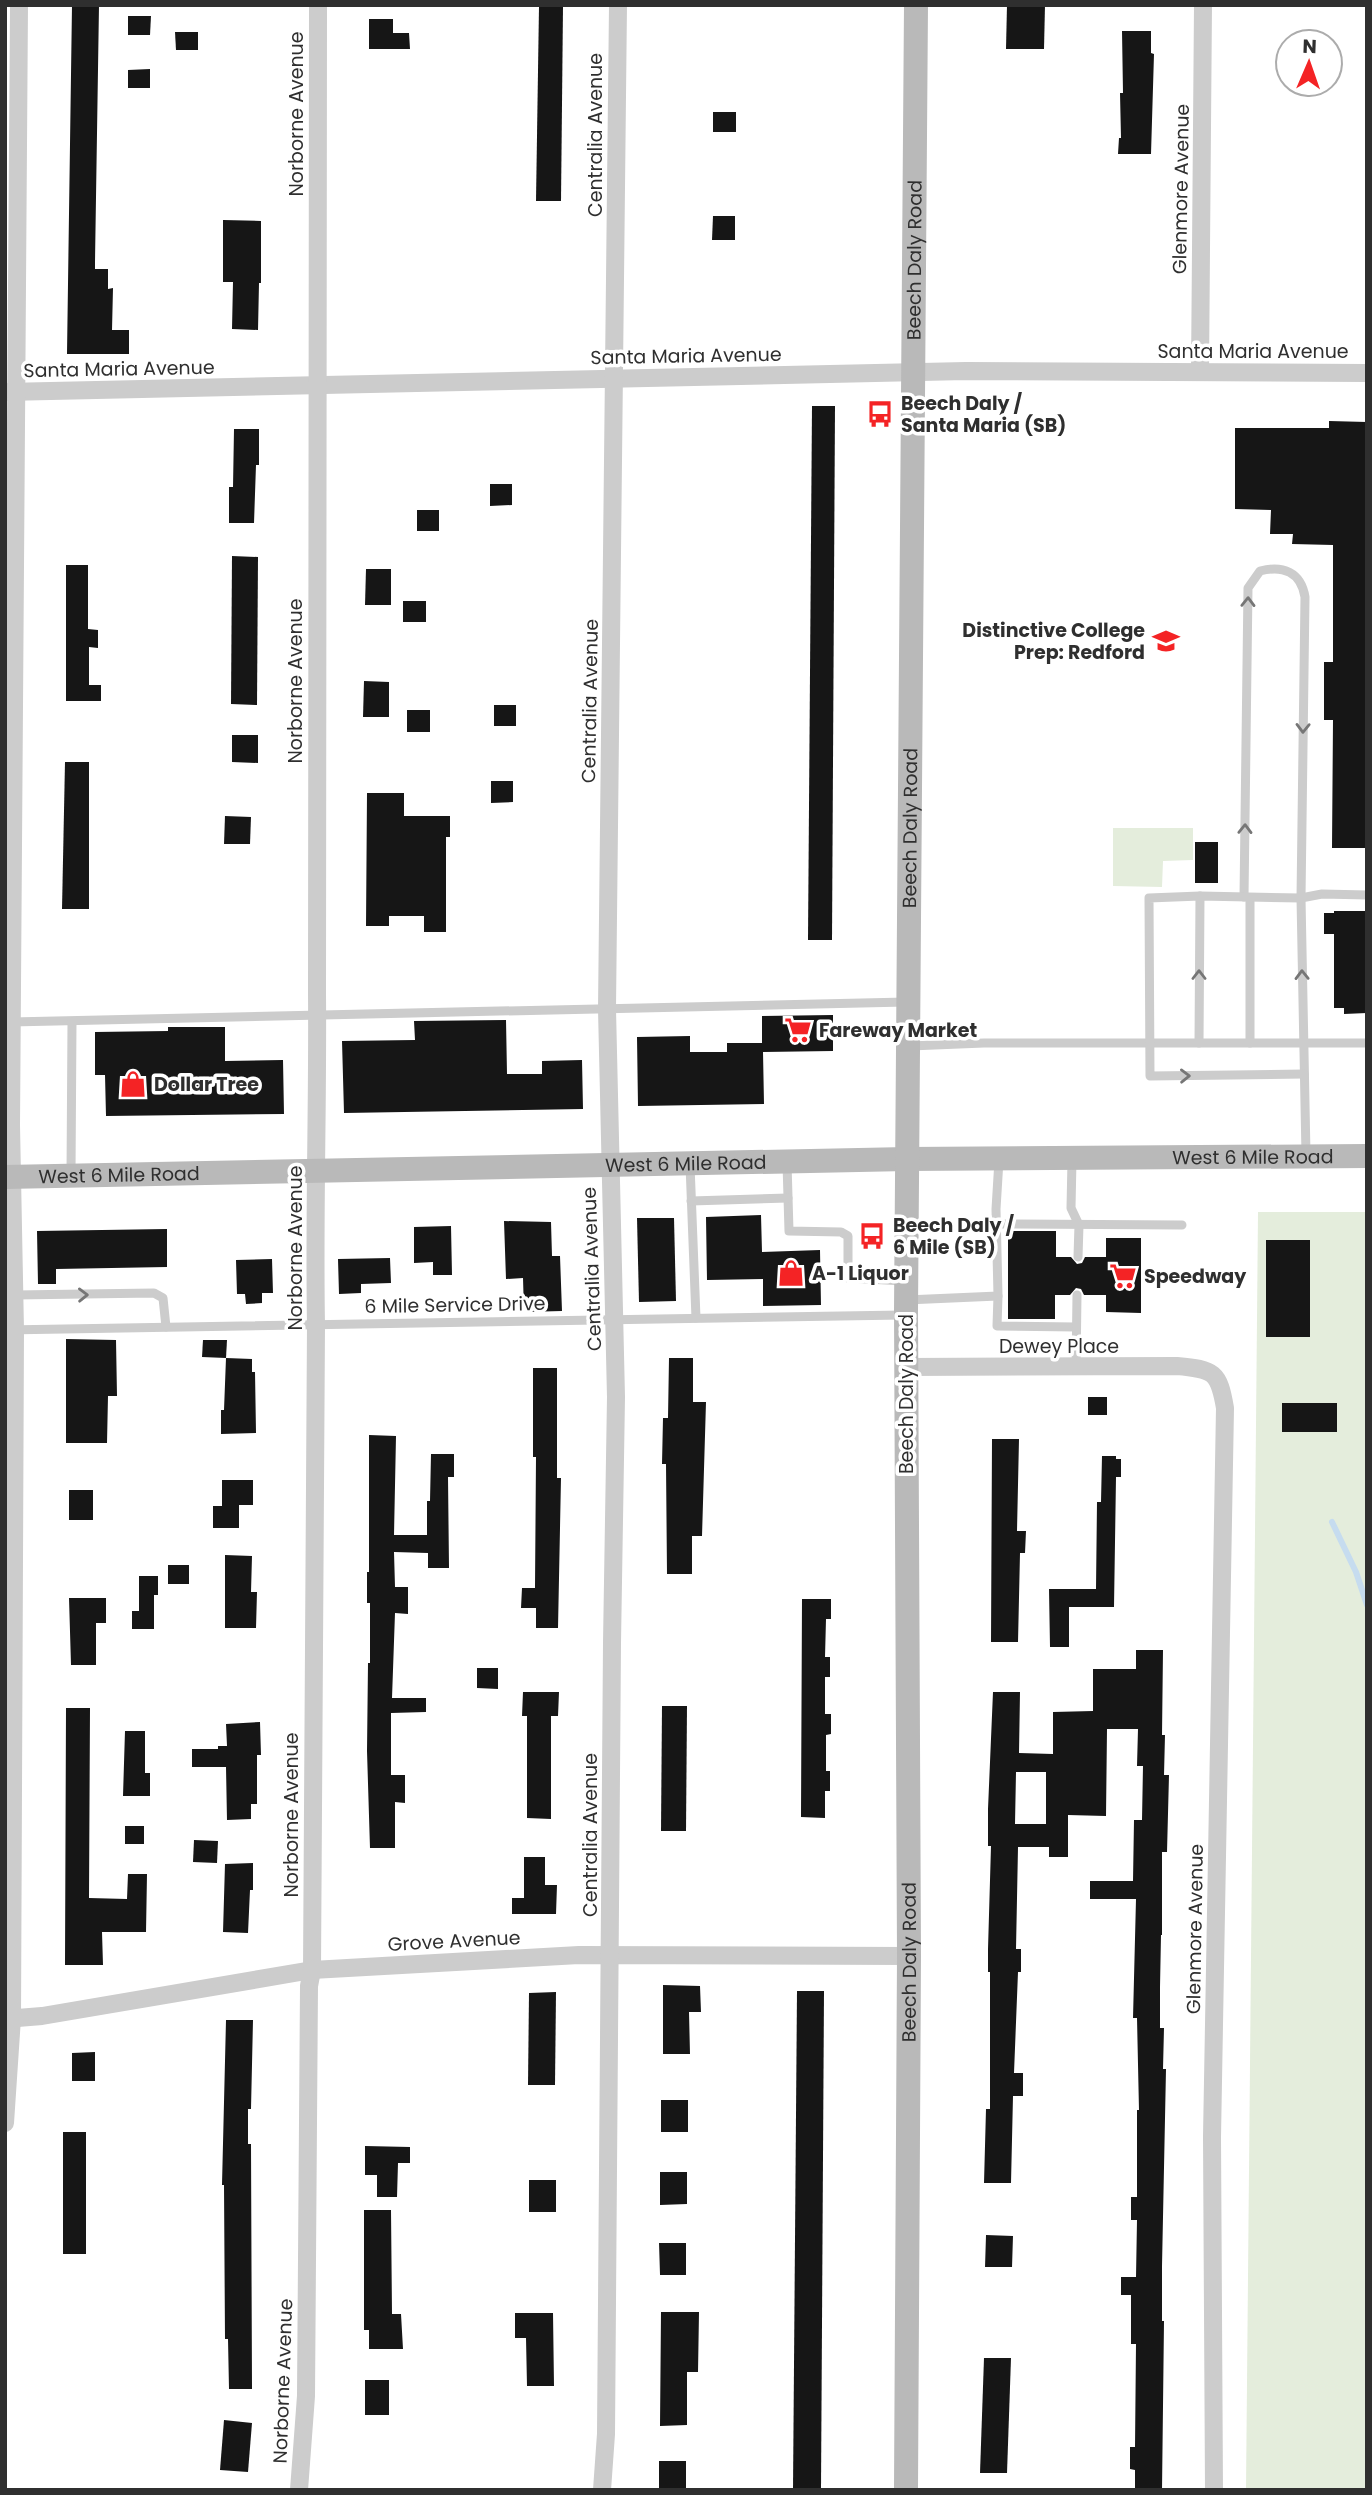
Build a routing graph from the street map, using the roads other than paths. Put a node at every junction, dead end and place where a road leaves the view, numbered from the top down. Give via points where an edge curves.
1 (19, 5) edge
2 (318, 5) edge
3 (618, 5) edge
4 (916, 5) edge
5 (1203, 5) edge
6 (1200, 372) junction
7 (914, 373) junction
8 (1367, 373) edge
9 (615, 378) junction
10 (315, 385) junction
11 (11, 392) edge
12 (1367, 895) edge
13 (1200, 896) junction
14 (1247, 897) junction
15 (1301, 898) junction
16 (908, 1002) junction
17 (607, 1009) junction
18 (318, 1016) junction
19 (9, 1022) edge
20 (72, 1022) junction
21 (1149, 1043) junction
22 (1199, 1043) junction
23 (1250, 1043) junction
24 (1304, 1043) junction
25 (1367, 1043) edge
26 (908, 1046) junction
27 (1304, 1074) junction
28 (1306, 1156) junction
29 (1367, 1156) edge
30 (999, 1158) junction
31 (1072, 1158) junction
32 (907, 1159) junction
33 (787, 1161) junction
34 (690, 1163) junction
35 (610, 1165) junction
36 (316, 1171) junction
37 (71, 1176) junction
38 (9, 1177) edge
39 (788, 1198) junction
40 (691, 1201) junction
41 (998, 1224) junction
42 (1182, 1224) dead end
43 (1079, 1225) junction
44 (1078, 1257) dead end
45 (15, 1295) junction
46 (1077, 1295) dead end
47 (998, 1296) junction
48 (906, 1299) junction
49 (696, 1318) junction
50 (614, 1319) junction
51 (316, 1325) junction
52 (166, 1327) junction
53 (1076, 1327) junction
54 (10, 1330) edge
55 (906, 1367) junction
56 (1076, 1368) junction
57 (1212, 1373) joint
58 (611, 1956) junction
59 (909, 1956) junction
60 (312, 1970) junction
61 (9, 2018) edge
62 (5, 2123) edge
63 (299, 2490) edge
64 (602, 2490) edge
65 (906, 2490) edge
66 (1213, 2490) edge

1 - 11 street
2 - 10 street, Norborne Avenue
3 - 9 street, Centralia Avenue
4 - 7 main road, Beech Daly Road
5 - 6 street, Glenmore Avenue
6 - 7 street, Santa Maria Avenue
6 - 8 street, Santa Maria Avenue
7 - 9 street, Santa Maria Avenue
7 - 16 main road, Beech Daly Road
9 - 10 street, Santa Maria Avenue
9 - 17 street, Centralia Avenue
10 - 11 street, Santa Maria Avenue
10 - 18 street, Norborne Avenue
11 - 19 street
12 - 15 lane
13 - 14 lane
13 - 21 lane via 1149,898
22 -> 13 lane
14 - 15 lane
14 -> 15 lane via 1248,588 1260,571 1281,569 1298,578 1305,597
14 - 23 lane
24 -> 15 lane
16 - 17 lane
16 - 26 main road, Beech Daly Road
17 - 18 lane
17 - 35 street, Centralia Avenue
18 - 20 lane
18 - 36 street, Norborne Avenue
19 - 20 lane
19 - 38 street
20 - 37 lane
21 - 22 lane
21 - 26 lane
21 -> 27 lane via 1150,1076
22 - 23 lane
23 - 24 lane
24 - 25 lane
24 - 27 lane
26 - 32 main road, Beech Daly Road
27 - 28 lane
28 - 29 main road, West 6 Mile Road
28 - 31 main road, West 6 Mile Road
30 - 31 main road, West 6 Mile Road
30 - 32 main road, West 6 Mile Road
30 - 41 lane
31 - 43 lane via 1071,1208
32 - 33 main road, West 6 Mile Road
32 - 48 main road, Beech Daly Road
33 - 34 main road, West 6 Mile Road
33 - 39 lane
34 - 35 main road, West 6 Mile Road
34 - 40 lane
35 - 36 main road, West 6 Mile Road
35 - 50 street, Centralia Avenue
36 - 37 main road, West 6 Mile Road
36 - 51 street, Norborne Avenue
37 - 38 main road, West 6 Mile Road
38 - 45 street
39 - 40 lane
39 - 48 lane via 789,1231 848,1236 848,1278
40 - 49 lane
41 - 43 lane
41 - 47 lane
42 - 43 lane
43 - 44 lane
45 -> 52 lane via 154,1293 163,1298
45 - 54 street
46 - 53 lane
47 - 48 lane
47 - 53 lane via 997,1326
48 - 49 lane, 6 Mile Service Drive
48 - 55 main road, Beech Daly Road
49 - 50 lane, 6 Mile Service Drive
50 - 51 lane, 6 Mile Service Drive
50 - 58 street, Centralia Avenue
51 - 52 lane, 6 Mile Service Drive
51 - 60 street, Norborne Avenue
52 - 54 lane, 6 Mile Service Drive
53 - 56 lane
54 - 61 street
55 - 56 street, Dewey Place
55 - 59 main road, Beech Daly Road
56 - 57 street, Dewey Place via 1177,1366
57 - 66 street, Glenmore Avenue via 1221,1385 1225,1408 1212,2137
58 - 59 street, Grove Avenue
58 - 60 street, Grove Avenue
58 - 64 street, Centralia Avenue
59 - 65 main road, Beech Daly Road
60 - 61 street, Grove Avenue
60 - 63 street, Norborne Avenue via 306,2396
61 - 62 street

